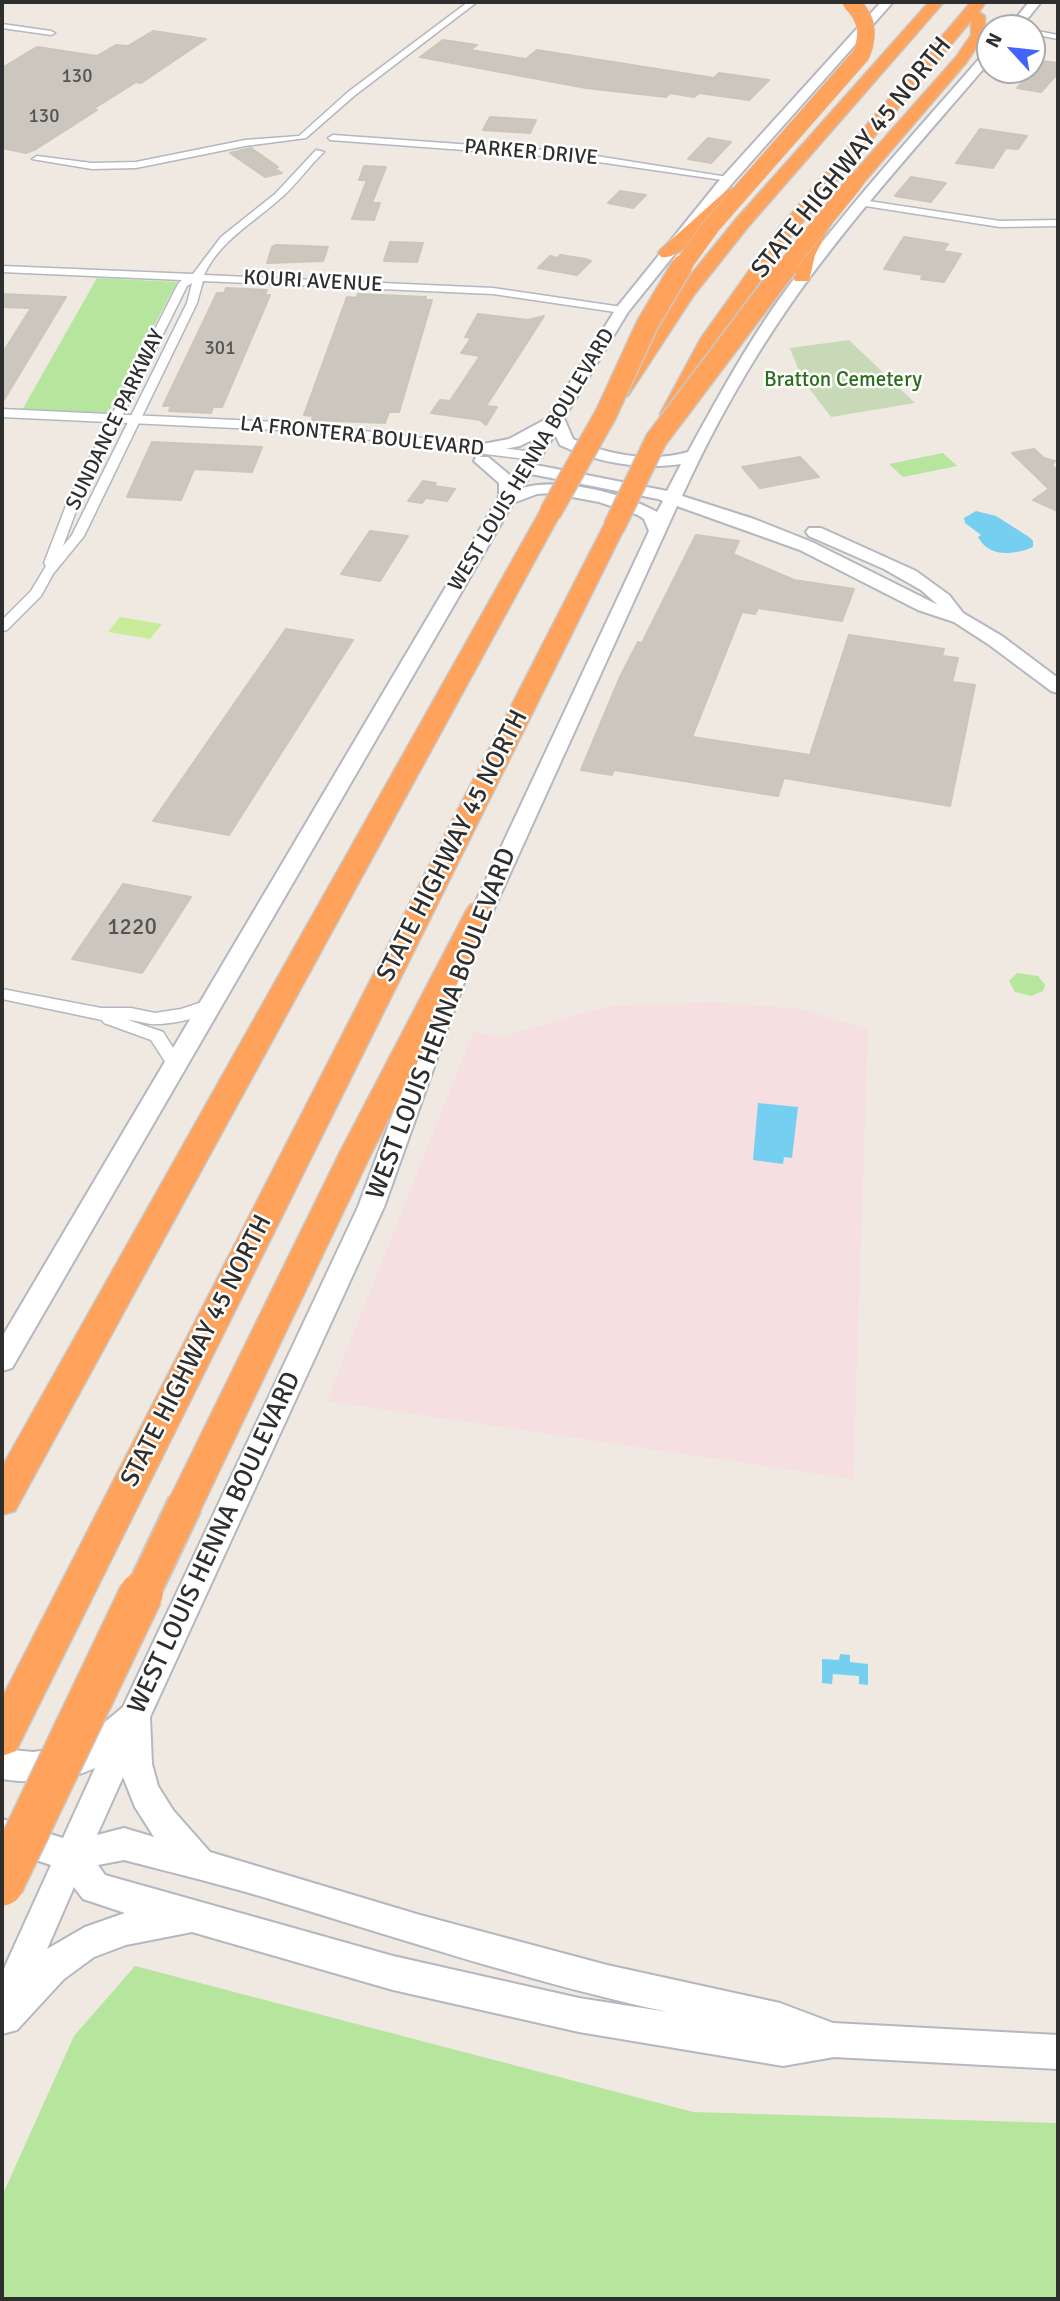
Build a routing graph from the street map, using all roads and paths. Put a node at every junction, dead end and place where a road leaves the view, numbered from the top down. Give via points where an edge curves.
1 (473, 2) edge
2 (851, 2) edge
3 (887, 2) edge
4 (937, 2) edge
5 (973, 2) edge
6 (979, 2) edge
7 (2, 26) edge
8 (51, 33) dead end
9 (922, 68) junction
10 (976, 70) edge
11 (862, 84) junction
12 (327, 117) junction
13 (331, 137) junction
14 (297, 146) junction
15 (430, 148) junction
16 (341, 149) dead end
17 (319, 152) junction
18 (37, 159) dead end
19 (300, 169) junction
20 (726, 182) junction
21 (862, 203) junction
22 (1058, 223) edge
23 (667, 253) junction
24 (2, 269) edge
25 (198, 276) junction
26 (802, 277) junction
27 (622, 310) junction
28 (2, 413) edge
29 (606, 414) junction
30 (556, 420) junction
31 (2, 423) edge
32 (114, 423) junction
33 (134, 424) junction
34 (656, 440) junction
35 (481, 455) junction
36 (692, 456) junction
37 (531, 462) junction
38 (675, 493) junction
39 (508, 499) junction
40 (657, 530) junction
41 (840, 542) junction
42 (824, 554) junction
43 (47, 573) junction
44 (960, 618) junction
45 (2, 627) edge
46 (1058, 687) edge
47 (480, 911) junction
48 (2, 994) edge
49 (208, 1005) junction
50 (101, 1014) junction
51 (174, 1062) junction
52 (2, 1360) edge
53 (23, 1460) junction
54 (2, 1490) edge
55 (2, 1500) edge
56 (136, 1712) junction
57 (2, 1738) edge
58 (2, 1764) edge
59 (2, 1834) edge
60 (72, 1856) junction
61 (200, 1864) junction
62 (2, 1884) edge
63 (197, 1917) junction
64 (2, 2011) edge
65 (2, 2021) edge
66 (834, 2040) junction
67 (1058, 2052) edge

1 - 12 street
2 - 29 highway, bridge via 867,27 862,55 698,243 652,315
3 - 20 main road, WEST LOUIS HENNA BOULEVARD
4 - 11 highway, STATE HIGHWAY 45 NORTH
5 - 34 highway, bridge via 978,35 961,60 817,226
6 - 9 highway, STATE HIGHWAY 45 NORTH
7 - 8 street
9 - 26 highway via 901,115 836,195 806,255
9 - 34 highway, STATE HIGHWAY 45 NORTH, bridge via 786,231 711,338
10 - 21 main road, WEST LOUIS HENNA BOULEVARD
11 - 23 highway via 807,122
11 - 29 highway, STATE HIGHWAY 45 NORTH, bridge via 687,292
12 - 13 street
12 - 14 street
13 - 14 street, PARKER DRIVE
13 - 15 street, PARKER DRIVE
13 - 17 street, SUNDANCE PARKWAY via 338,143
14 - 17 street
14 - 18 street via 245,143 136,165 93,166
14 - 19 street
15 - 16 street, PARKER DRIVE
15 - 20 street, PARKER DRIVE via 569,158
17 - 19 street, SUNDANCE PARKWAY
19 - 25 street, SUNDANCE PARKWAY via 278,196 229,233
20 - 23 main road, WEST LOUIS HENNA BOULEVARD
21 - 22 street via 1000,224
21 - 26 main road, WEST LOUIS HENNA BOULEVARD
23 - 27 main road, WEST LOUIS HENNA BOULEVARD
24 - 25 street, KOURI AVENUE
25 - 27 street, KOURI AVENUE via 493,291
25 - 32 street, SUNDANCE PARKWAY via 183,284
25 - 33 street, SUNDANCE PARKWAY via 192,303
26 - 36 main road, WEST LOUIS HENNA BOULEVARD via 755,346
27 - 30 main road, WEST LOUIS HENNA BOULEVARD
28 - 32 street, LA FRONTERA BOULEVARD
29 - 53 highway, STATE HIGHWAY 45 NORTH, bridge
30 - 35 main road
30 - 36 main road via 566,442 580,448 656,463 675,463
30 - 37 main road, WEST LOUIS HENNA BOULEVARD
31 - 32 street, LA FRONTERA BOULEVARD
32 - 33 street, LA FRONTERA BOULEVARD
32 - 43 street, SUNDANCE PARKWAY via 73,503
33 - 35 street, LA FRONTERA BOULEVARD
33 - 43 street, SUNDANCE PARKWAY via 78,536
34 - 57 highway, STATE HIGHWAY 45 NORTH, bridge
35 - 37 street, LA FRONTERA BOULEVARD
35 - 39 main road via 507,481
36 - 38 main road, WEST LOUIS HENNA BOULEVARD
37 - 38 main road, LA FRONTERA BOULEVARD via 662,495
37 - 39 main road, WEST LOUIS HENNA BOULEVARD
38 - 40 main road, WEST LOUIS HENNA BOULEVARD
38 - 41 main road via 789,522
38 - 42 main road
39 - 40 main road via 550,488 631,506 652,516
39 - 49 main road, WEST LOUIS HENNA BOULEVARD
40 - 47 main road, WEST LOUIS HENNA BOULEVARD
41 - 42 main road
41 - 44 main road via 943,597
42 - 44 main road via 924,606
43 - 45 street, SUNDANCE PARKWAY via 36,593
44 - 46 main road
47 - 56 main road, WEST LOUIS HENNA BOULEVARD via 371,1207
47 - 62 highway, bridge via 356,1152
48 - 50 street
49 - 50 street via 155,1019
49 - 51 main road, WEST LOUIS HENNA BOULEVARD
50 - 51 street via 157,1036
51 - 52 main road, WEST LOUIS HENNA BOULEVARD
53 - 54 highway
53 - 55 highway, STATE HIGHWAY 45 NORTH
56 - 58 main road via 88,1756 55,1765
56 - 60 main road, WEST LOUIS HENNA BOULEVARD
56 - 61 main road via 136,1768 146,1796 159,1818
59 - 60 main road
60 - 61 main road via 124,1844
60 - 63 main road via 95,1888
60 - 64 main road, WEST LOUIS HENNA BOULEVARD
61 - 66 main road via 420,1931 607,1982 780,2020
63 - 65 main road via 94,1938 66,1954
63 - 66 main road via 393,1973 579,2015 783,2049
66 - 67 main road

